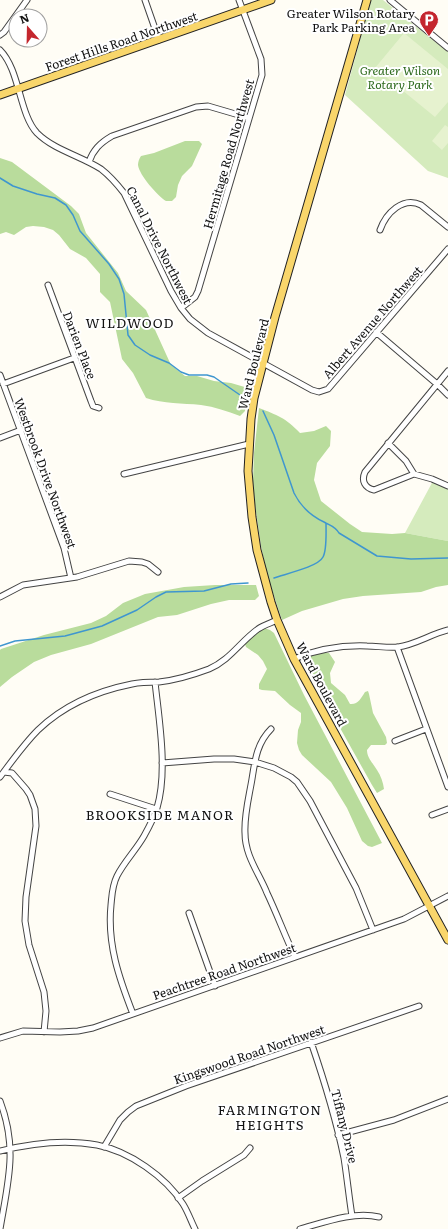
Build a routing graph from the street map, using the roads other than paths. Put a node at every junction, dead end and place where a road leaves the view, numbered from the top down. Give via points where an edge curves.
1 (26, 0) edge
2 (145, 0) edge
3 (239, 0) edge
4 (271, 0) edge
5 (367, 0) edge
6 (390, 0) edge
7 (242, 10) junction
8 (0, 35) edge
9 (159, 40) junction
10 (448, 48) edge
11 (0, 50) edge
12 (18, 88) junction
13 (0, 95) edge
14 (249, 118) junction
15 (89, 162) junction
16 (448, 227) edge
17 (380, 230) dead end
18 (448, 249) edge
19 (48, 285) dead end
20 (180, 308) junction
21 (376, 332) junction
22 (74, 358) junction
23 (263, 362) junction
24 (448, 372) edge
25 (0, 375) edge
26 (4, 384) junction
27 (437, 384) junction
28 (448, 395) edge
29 (99, 408) dead end
30 (21, 430) junction
31 (0, 438) edge
32 (388, 443) junction
33 (249, 444) junction
34 (124, 474) dead end
35 (414, 474) junction
36 (448, 486) edge
37 (158, 572) dead end
38 (71, 578) junction
39 (0, 597) edge
40 (277, 620) junction
41 (448, 630) edge
42 (397, 647) junction
43 (294, 659) junction
44 (155, 682) junction
45 (271, 729) dead end
46 (426, 729) junction
47 (396, 741) dead end
48 (255, 762) junction
49 (162, 763) junction
50 (2, 774) edge
51 (448, 787) edge
52 (110, 794) dead end
53 (156, 808) junction
54 (448, 809) edge
55 (432, 815) dead end
56 (448, 896) edge
57 (430, 907) junction
58 (189, 913) dead end
59 (373, 930) junction
60 (448, 940) edge
61 (294, 957) junction
62 (215, 986) junction
63 (419, 1006) dead end
64 (133, 1014) junction
65 (44, 1032) junction
66 (0, 1038) edge
67 (311, 1042) junction
68 (448, 1100) edge
69 (0, 1101) edge
70 (338, 1134) junction
71 (104, 1147) junction
72 (11, 1148) junction
73 (250, 1148) dead end
74 (0, 1151) edge
75 (178, 1198) junction
76 (352, 1216) junction
77 (379, 1217) dead end
78 (0, 1229) edge
79 (195, 1229) edge
80 (300, 1229) edge

1 - 8 street
2 - 9 street
3 - 7 street, Hermitage Road Northwest
4 - 7 main road, Forest Hills Road Northwest
5 - 23 main road, Ward Boulevard
6 - 10 street
7 - 9 main road, Forest Hills Road Northwest
7 - 14 street, Hermitage Road Northwest via 262,64 262,75
9 - 12 main road, Forest Hills Road Northwest
11 - 12 street, Canal Drive Northwest via 8,61
12 - 13 main road, Forest Hills Road Northwest
12 - 15 street, Canal Drive Northwest via 36,132 51,143
14 - 15 street via 208,106 196,107 104,140 96,147
14 - 20 street, Hermitage Road Northwest via 198,291 195,297
15 - 20 street, Canal Drive Northwest via 116,183 124,193
16 - 17 street via 421,205 407,202 394,209 382,223
18 - 21 street, Albert Avenue Northwest
19 - 22 street, Darien Place
20 - 23 street, Canal Drive Northwest via 208,333
21 - 23 street, Albert Avenue Northwest via 324,391 312,390
21 - 27 street
22 - 26 street
22 - 29 street, Darien Place via 93,406
23 - 33 main road, Ward Boulevard via 254,398
24 - 27 street
25 - 26 street, Westbrook Drive Northwest
26 - 30 street, Westbrook Drive Northwest
27 - 28 street
27 - 32 street
30 - 31 street
30 - 38 street, Westbrook Drive Northwest via 64,548
32 - 35 street via 400,454
32 - 35 street via 365,472 364,482 369,489 374,490
33 - 34 street
33 - 40 main road, Ward Boulevard via 250,497 255,538
35 - 36 street
37 - 38 street via 148,564 129,561
38 - 39 street via 23,585
40 - 43 main road, Ward Boulevard
40 - 44 street via 259,628 231,656 211,668 184,677
41 - 42 street
42 - 43 street via 332,648 317,650
42 - 46 street
43 - 57 main road, Ward Boulevard
44 - 49 street
44 - 50 street via 115,688 69,707 38,730
45 - 48 street via 259,745
46 - 47 street
46 - 51 street
48 - 49 street via 214,759
48 - 59 street via 291,777 306,793 356,888
48 - 61 street via 244,833 247,850
49 - 53 street
50 - 65 street via 12,773 30,795 35,809 36,826 25,921 29,945 44,992
52 - 53 street
53 - 64 street via 144,836 122,868 113,887 110,934 114,958
54 - 55 street
56 - 57 street, Peachtree Road Northwest
57 - 59 street, Peachtree Road Northwest
57 - 60 main road, Ward Boulevard
58 - 62 street
59 - 61 street, Peachtree Road Northwest
61 - 62 street, Peachtree Road Northwest
62 - 64 street, Peachtree Road Northwest
63 - 67 street, Kingswood Road Northwest
64 - 65 street, Peachtree Road Northwest via 93,1028
65 - 66 street, Peachtree Road Northwest via 23,1031
67 - 70 street, Tiffany Drive
67 - 71 street, Kingswood Road Northwest via 136,1106 120,1120
68 - 70 street via 394,1120
69 - 72 street
70 - 76 street, Tiffany Drive
71 - 72 street via 55,1143
71 - 75 street via 142,1164 165,1182
72 - 74 street
72 - 78 street via 9,1181
73 - 75 street via 244,1156
75 - 79 street
76 - 77 street
76 - 80 street

